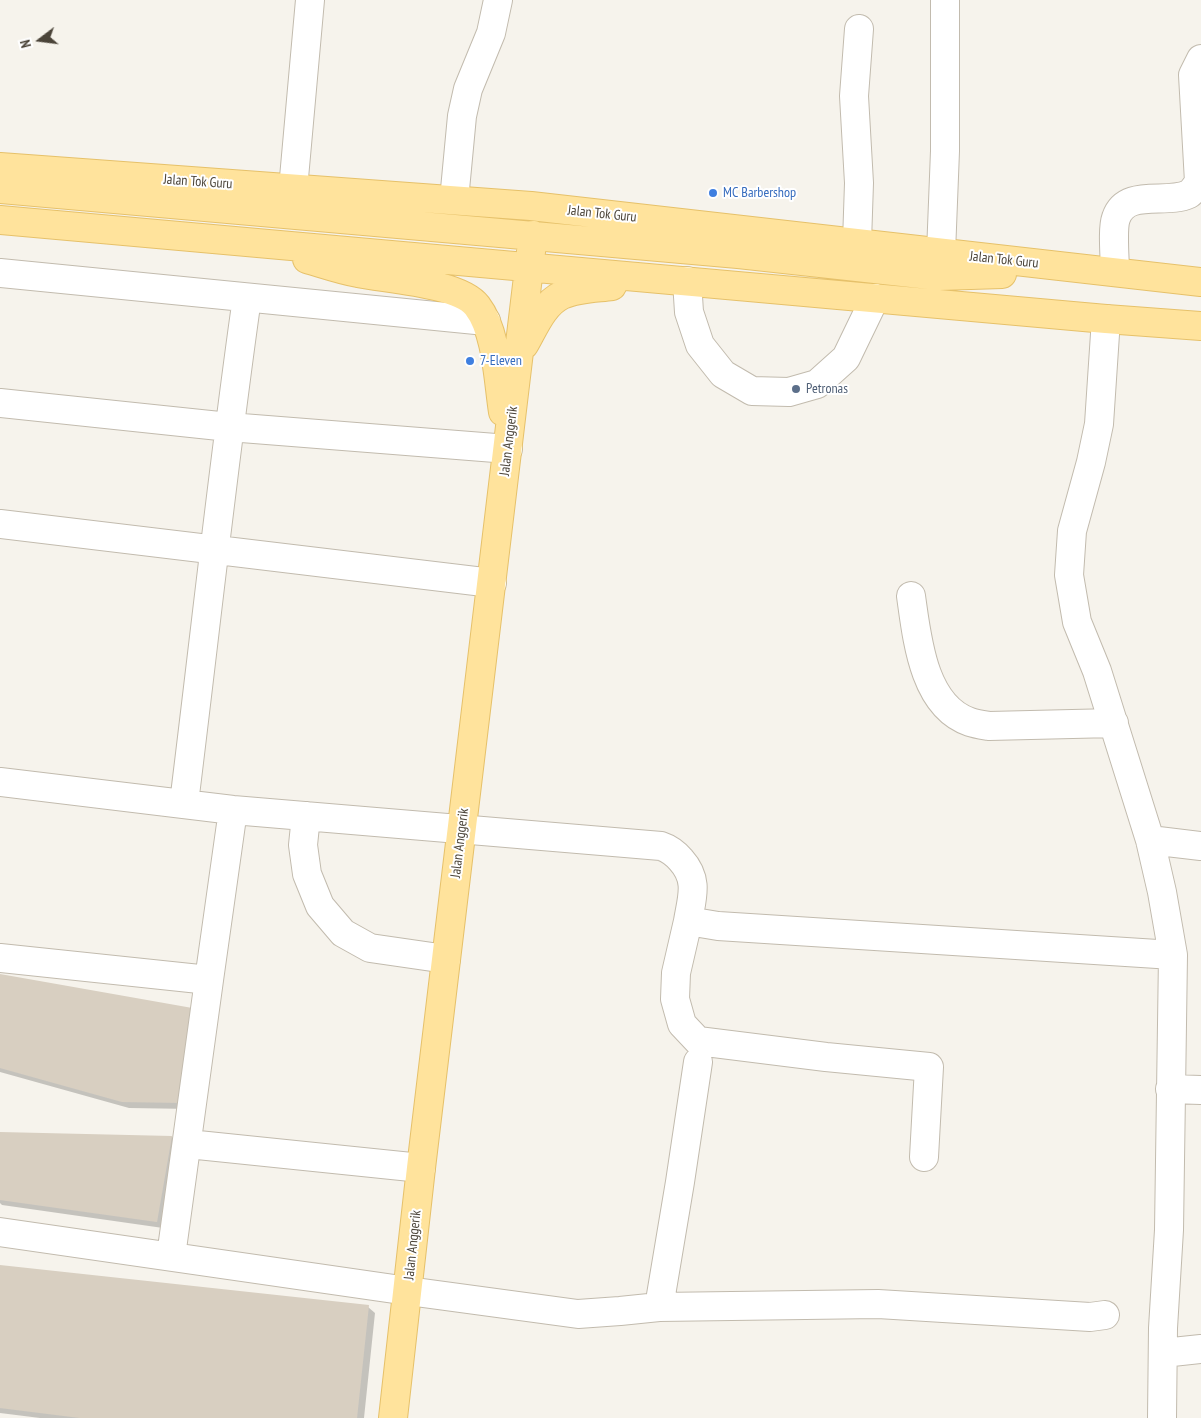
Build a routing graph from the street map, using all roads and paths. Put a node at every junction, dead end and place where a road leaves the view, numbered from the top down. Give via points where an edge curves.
1 (310, 0) edge
2 (498, 0) edge
3 (945, 0) edge
4 (859, 29) dead end
5 (1201, 59) edge
6 (0, 167) edge
7 (0, 189) edge
8 (292, 189) junction
9 (454, 200) junction
10 (0, 220) edge
11 (533, 235) junction
12 (232, 239) junction
13 (857, 242) junction
14 (940, 253) junction
15 (529, 268) junction
16 (1115, 272) junction
17 (0, 273) edge
18 (673, 280) junction
19 (1201, 282) edge
20 (247, 298) junction
21 (875, 298) junction
22 (1106, 319) junction
23 (486, 321) junction
24 (1201, 326) edge
25 (519, 354) junction
26 (0, 402) edge
27 (229, 427) junction
28 (508, 449) junction
29 (0, 524) edge
30 (216, 550) junction
31 (492, 583) junction
32 (911, 596) dead end
33 (1114, 723) junction
34 (0, 782) edge
35 (184, 803) junction
36 (233, 810) junction
37 (306, 816) junction
38 (462, 829) junction
39 (1150, 840) junction
40 (1201, 846) edge
41 (688, 921) junction
42 (1173, 955) junction
43 (0, 958) edge
44 (446, 959) junction
45 (210, 980) junction
46 (698, 1062) dead end
47 (1170, 1089) junction
48 (1201, 1090) edge
49 (188, 1144) junction
50 (924, 1157) dead end
51 (421, 1168) junction
52 (0, 1232) edge
53 (171, 1256) junction
54 (408, 1291) junction
55 (658, 1307) junction
56 (1105, 1316) dead end
57 (1201, 1350) edge
58 (1163, 1353) junction
59 (393, 1418) edge
60 (1162, 1418) edge

1 - 8 street
2 - 9 street via 491,33 468,89 462,116
3 - 14 street via 945,151
4 - 13 street via 854,96 859,183
5 - 16 street via 1193,75 1199,182 1190,193 1173,198 1136,199 1121,207 1115,219
6 - 8 main road, Jalan Tok Guru
7 - 11 main road
8 - 9 main road, Jalan Tok Guru
9 - 13 main road, Jalan Tok Guru
10 - 12 main road
11 - 15 main road, Jalan Anggerik
11 - 16 main road via 939,276
12 - 15 main road
12 - 23 main road via 357,273 447,288 477,304
13 - 14 main road, Jalan Tok Guru
14 - 16 main road, Jalan Tok Guru
15 - 18 main road
15 - 25 main road, Jalan Anggerik
16 - 19 main road, Jalan Tok Guru
17 - 20 street
18 - 21 main road
18 - 21 street via 700,344 723,374 752,391 788,392 817,384 846,358
18 - 25 main road via 561,295 542,314
20 - 23 street
20 - 27 street
21 - 22 main road
22 - 24 main road
22 - 33 street via 1099,424 1072,531 1069,575 1077,622
23 - 28 main road via 494,351
25 - 28 main road, Jalan Anggerik
26 - 27 street
27 - 28 street
27 - 30 street
28 - 31 main road, Jalan Anggerik
29 - 30 street
30 - 31 street
30 - 35 street
31 - 38 main road, Jalan Anggerik
32 - 33 street via 923,662 933,689 950,711 970,722 989,726
33 - 39 street
34 - 35 street
35 - 36 street
36 - 37 street
36 - 45 street
37 - 38 street
37 - 44 street via 302,845 307,874 320,906 343,933 370,948
38 - 41 street via 669,849 687,866 693,880
38 - 44 main road, Jalan Anggerik
39 - 40 street
39 - 42 street
41 - 42 street via 728,927
41 - 50 street via 676,973 675,999 682,1024 698,1041 826,1058 929,1067
42 - 47 street
43 - 45 street
44 - 51 main road, Jalan Anggerik
45 - 49 street
46 - 55 street
47 - 48 street
47 - 58 street via 1169,1230
49 - 51 street
49 - 53 street
51 - 54 main road, Jalan Anggerik
52 - 53 street
53 - 54 street
54 - 55 street via 578,1314
54 - 59 main road, Jalan Anggerik
55 - 56 street via 878,1304
57 - 58 street
58 - 60 street

